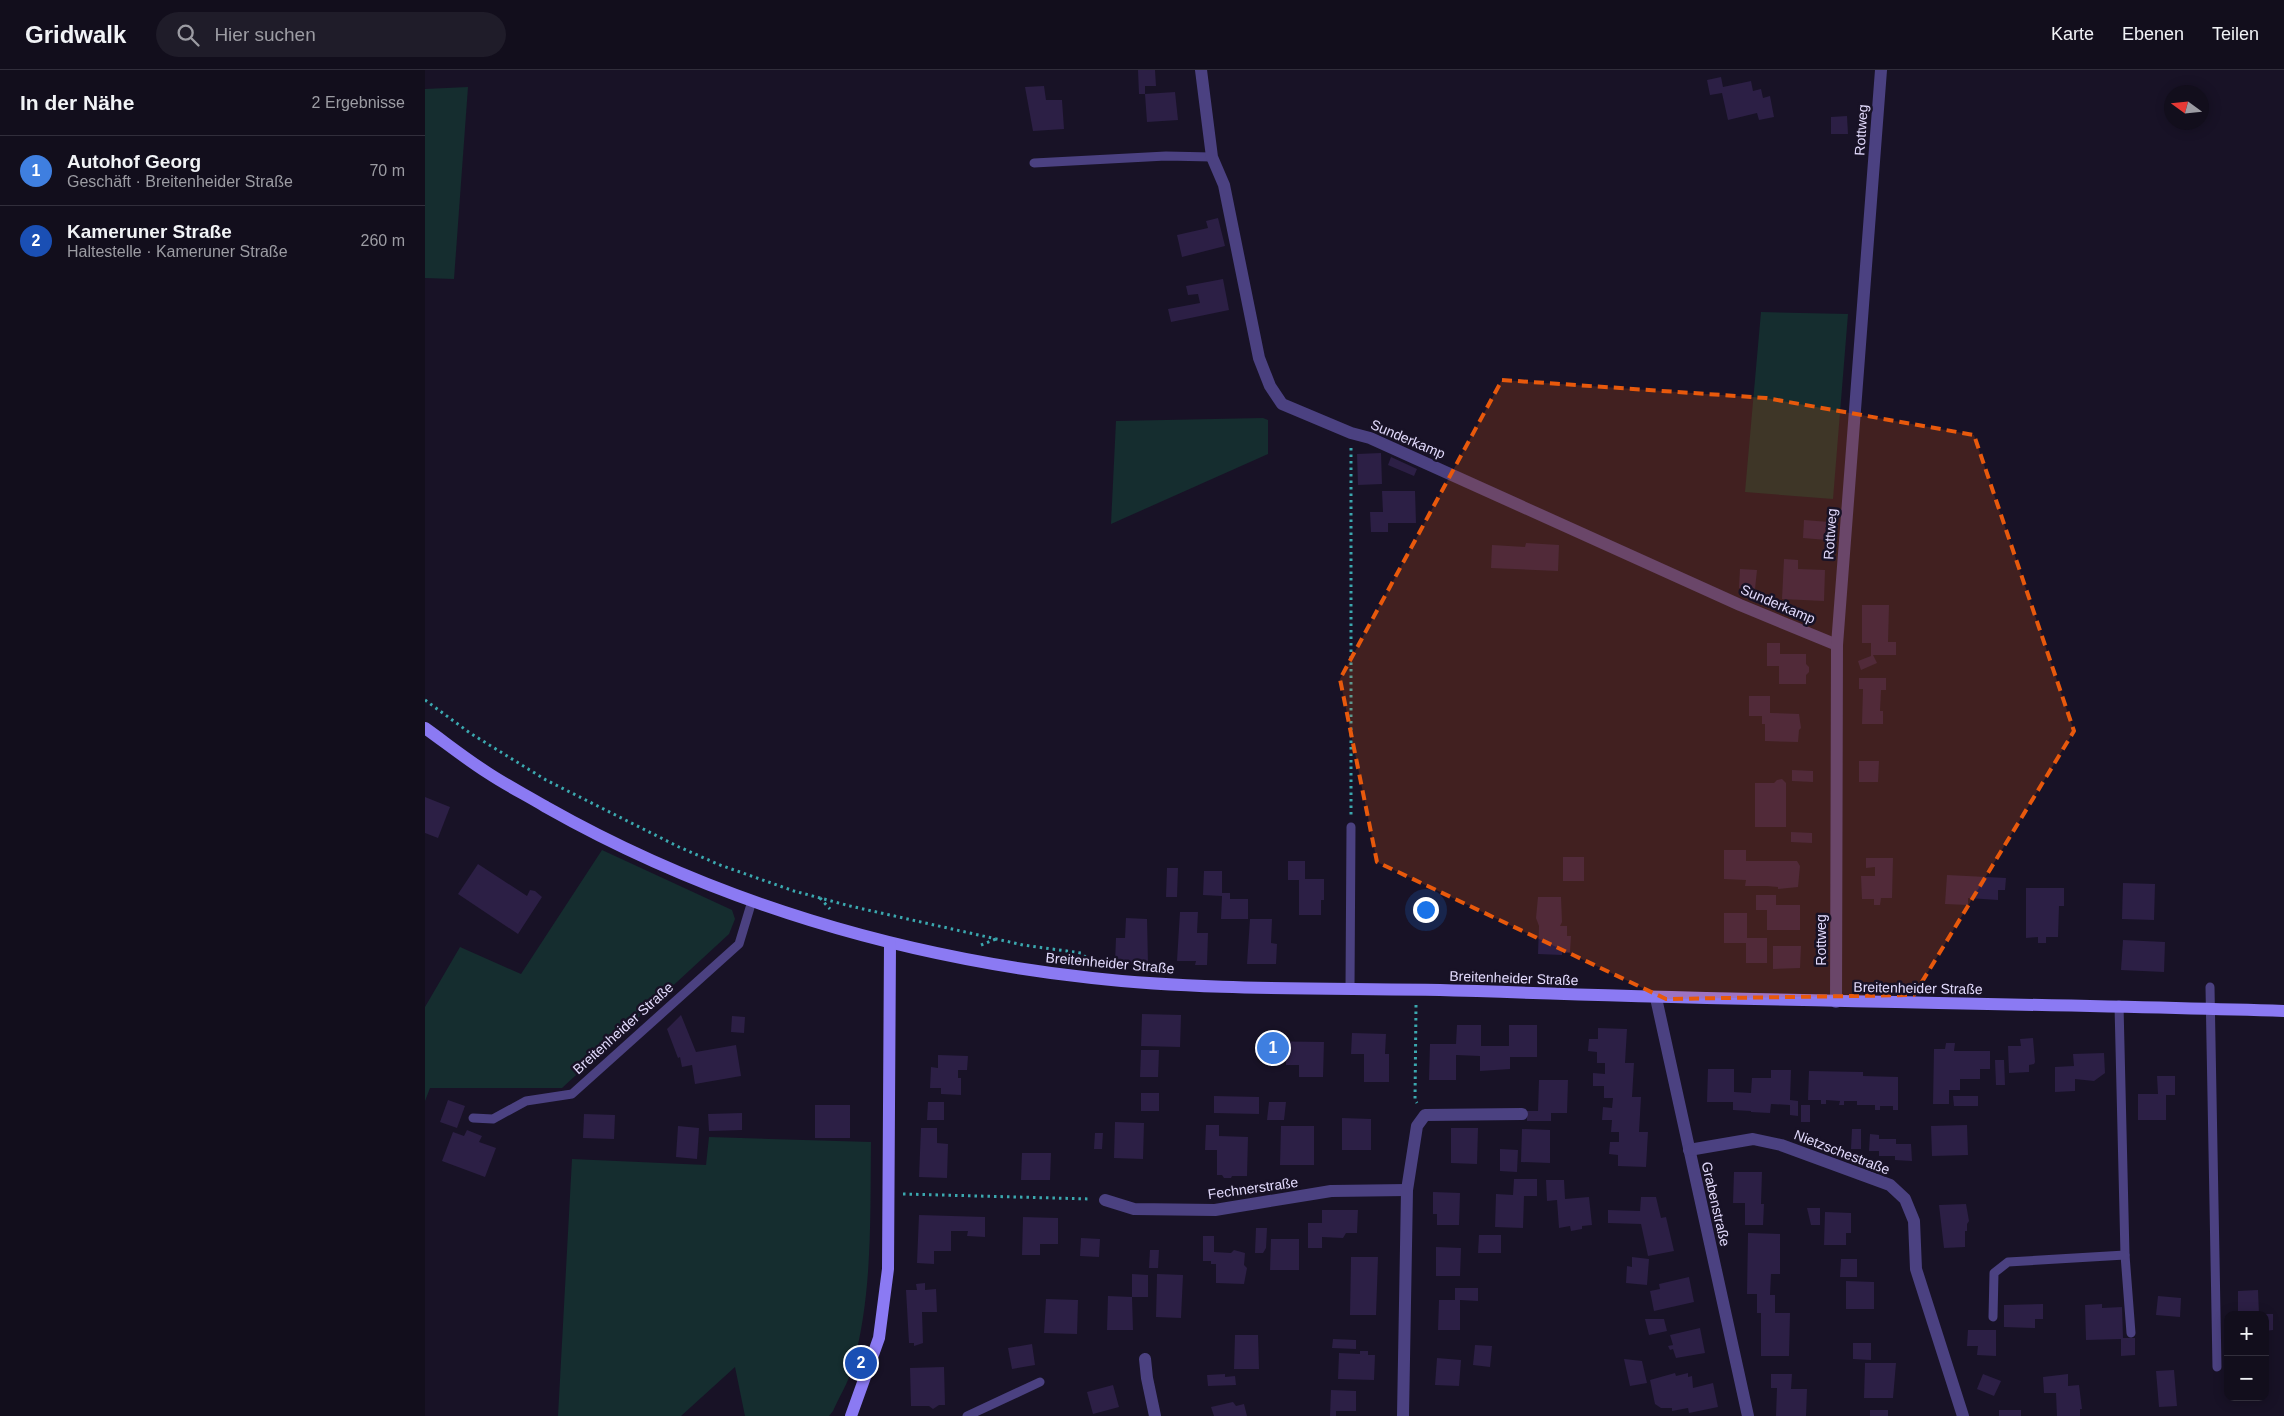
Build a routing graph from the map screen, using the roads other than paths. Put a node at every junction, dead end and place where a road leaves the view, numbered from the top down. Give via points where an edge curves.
1 (1201, 70) edge
2 (1881, 70) edge
3 (1212, 157) junction
4 (1034, 163) dead end
5 (1837, 645) junction
6 (425, 728) edge
7 (1351, 827) road end
8 (752, 901) junction
9 (890, 944) junction
10 (2210, 987) dead end
11 (1350, 988) junction
12 (1656, 998) junction
13 (1836, 1002) junction
14 (2119, 1005) junction
15 (2210, 1008) junction
16 (2284, 1011) edge
17 (1522, 1114) dead end
18 (473, 1118) dead end
19 (1689, 1150) junction
20 (1407, 1190) junction
21 (1105, 1200) road end
22 (2125, 1255) junction
23 (1993, 1317) dead end
24 (2131, 1333) dead end
25 (1145, 1359) dead end
26 (2217, 1367) dead end
27 (1040, 1382) dead end
28 (851, 1416) edge
29 (967, 1416) edge
30 (1155, 1416) edge
31 (1403, 1416) edge
32 (1749, 1416) edge
33 (1963, 1416) edge

1 - 3 street, Sunderkamp
2 - 5 street, Rottweg
3 - 4 lane via 1166,156
3 - 5 street, Sunderkamp via 1224,185 1259,358 1270,386 1282,404 1369,438
5 - 13 street, Rottweg
6 - 8 street, Breitenheider Straße via 490,775 587,830 670,869
7 - 11 lane
8 - 9 street, Breitenheider Straße
8 - 18 lane, Breitenheider Straße via 739,944 572,1094 526,1101 493,1118
9 - 11 street, Breitenheider Straße via 992,965 1095,978 1175,984
9 - 28 street via 888,1269 879,1338
10 - 15 lane
11 - 12 street, Breitenheider Straße
12 - 13 street, Breitenheider Straße
12 - 19 street, Grabenstraße
13 - 14 street, Breitenheider Straße
14 - 15 street, Breitenheider Straße
14 - 22 lane
15 - 16 street, Breitenheider Straße
15 - 26 lane
17 - 20 street via 1425,1115 1417,1126
19 - 32 street, Grabenstraße
19 - 33 street, Nietzschestraße via 1753,1139 1781,1144 1890,1186 1905,1200 1914,1221 1916,1269
20 - 21 street, Fechnerstraße via 1331,1191 1215,1210 1134,1209
20 - 31 street
22 - 23 lane via 2009,1262 1994,1273
22 - 24 lane
25 - 30 street
27 - 29 lane

